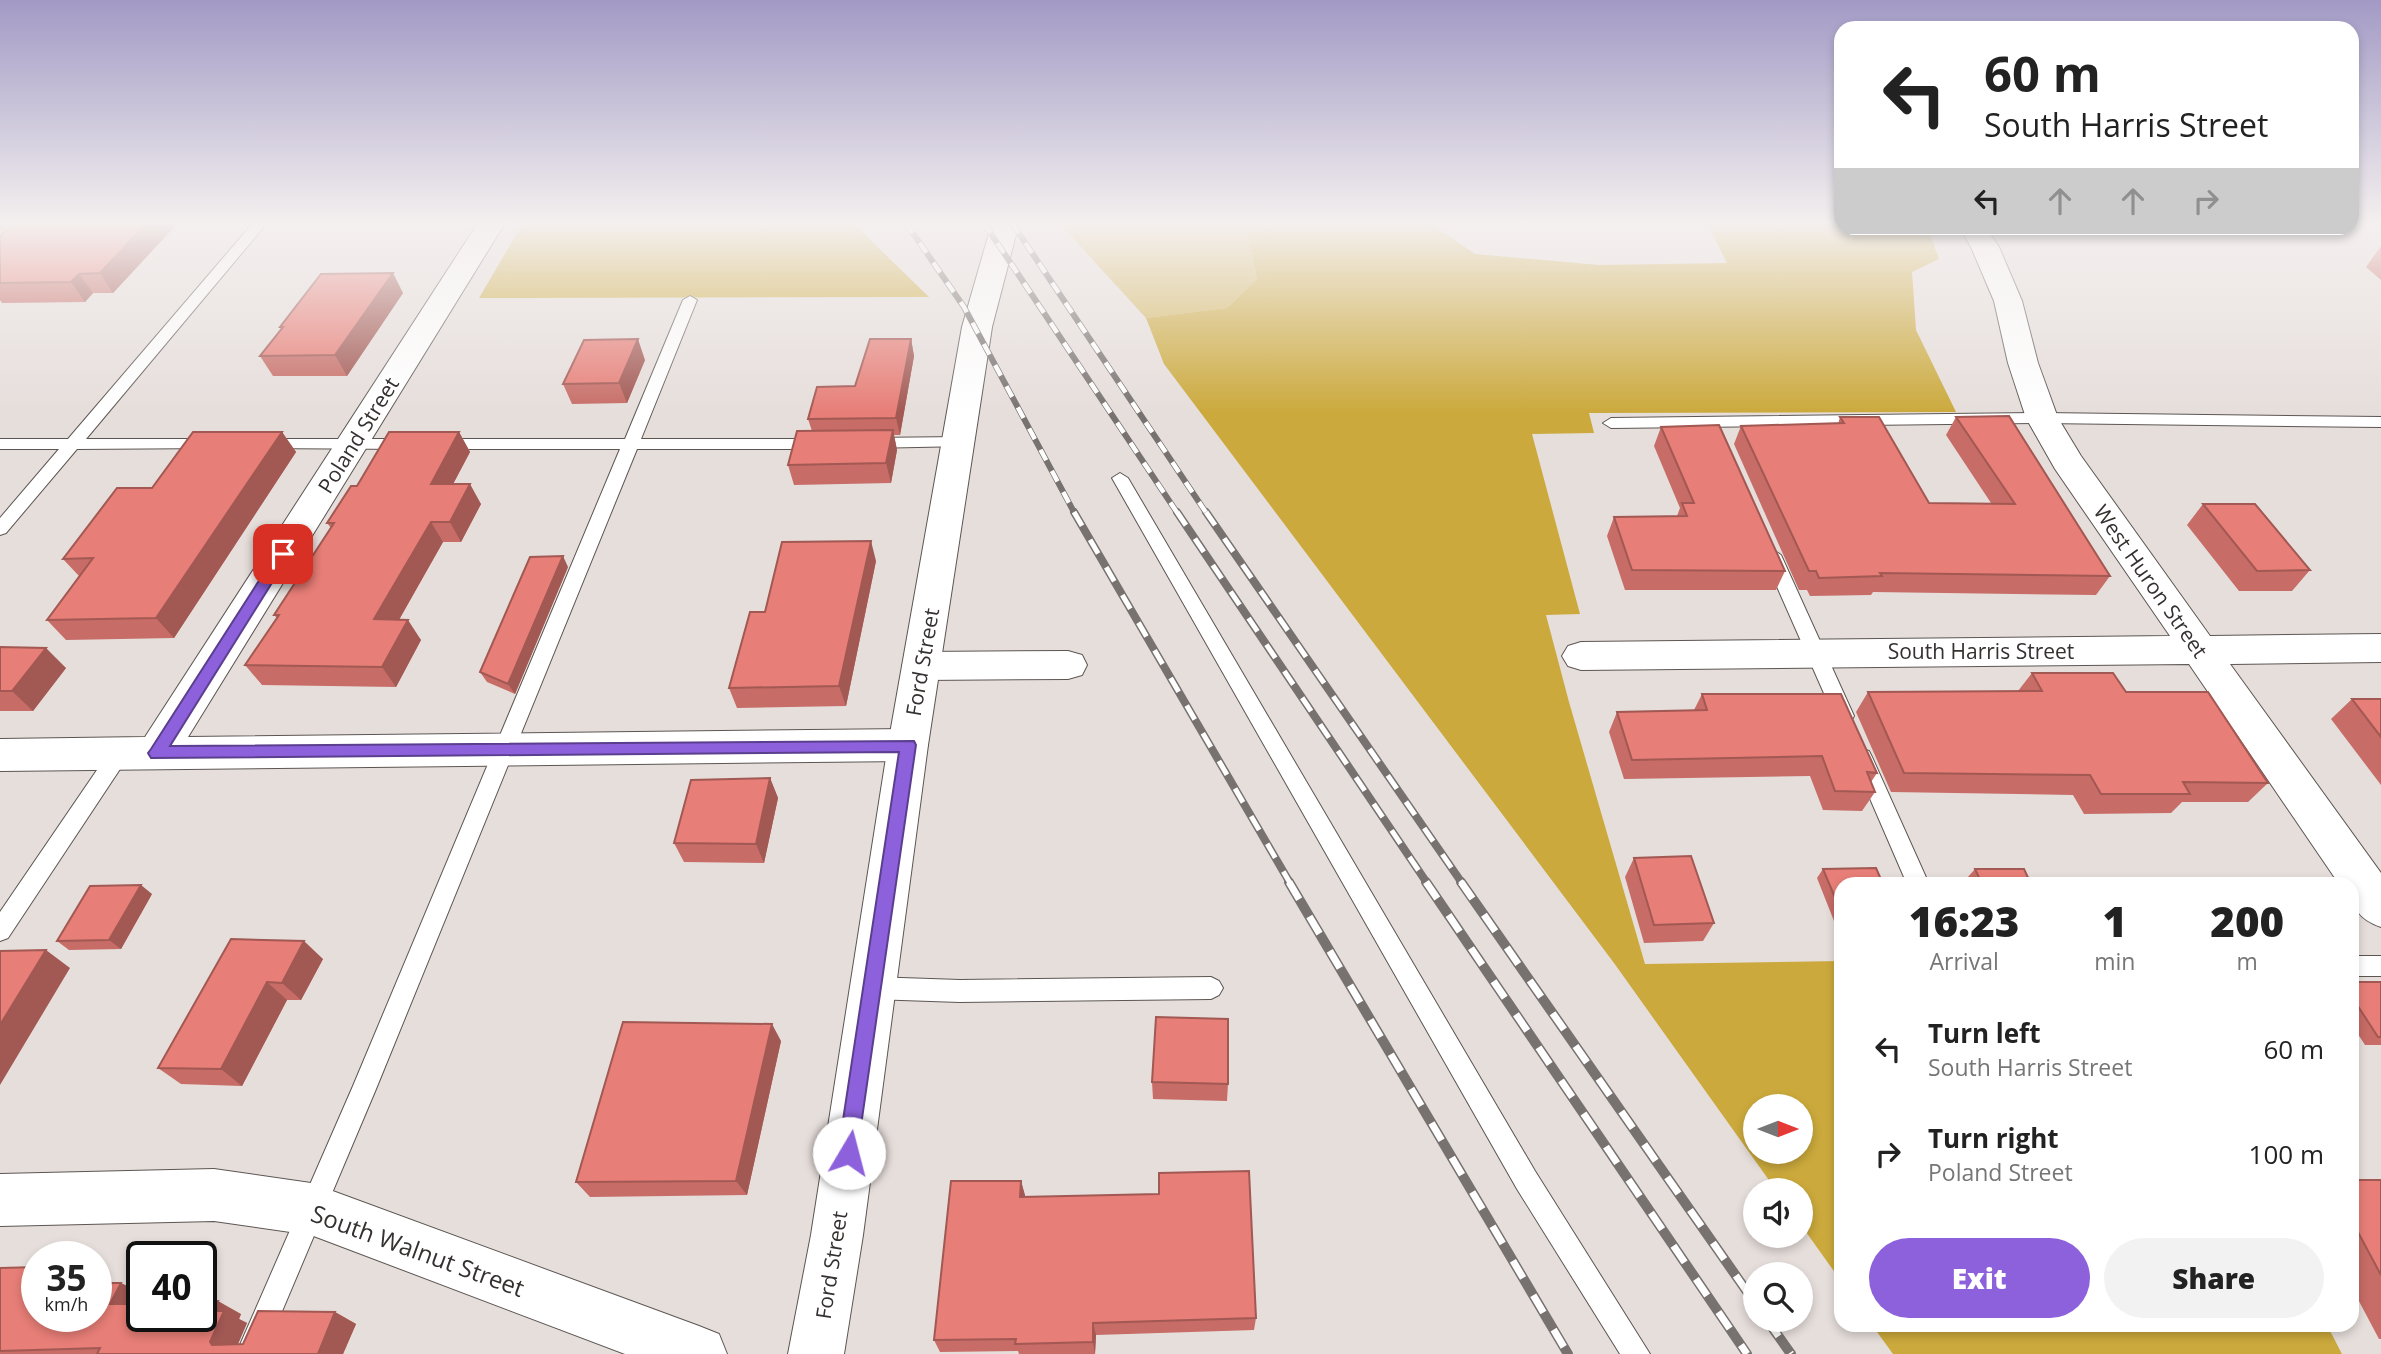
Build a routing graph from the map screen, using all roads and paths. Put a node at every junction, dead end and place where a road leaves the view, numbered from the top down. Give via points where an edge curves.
1 (207, 286) edge
2 (452, 286) edge
3 (988, 286) edge
4 (2002, 286) edge
5 (690, 299) dead end
6 (2042, 418) junction
7 (1712, 421) junction
8 (1611, 423) dead end
9 (2380, 423) edge
10 (960, 442) junction
11 (73, 443) junction
12 (0, 444) edge
13 (219, 444) edge
14 (246, 444) edge
15 (353, 444) junction
16 (632, 445) junction
17 (1723, 446) edge
18 (1120, 478) dead end
19 (0, 529) edge
20 (1767, 543) edge
21 (2381, 648) edge
22 (2199, 650) junction
23 (1815, 652) junction
24 (1581, 656) dead end
25 (1069, 665) dead end
26 (921, 666) junction
27 (908, 745) junction
28 (505, 750) junction
29 (138, 753) junction
30 (0, 755) edge
31 (1915, 877) edge
32 (2381, 908) edge
33 (0, 931) edge
34 (2359, 966) edge
35 (2381, 966) edge
36 (871, 988) junction
37 (1211, 988) dead end
38 (0, 1200) edge
39 (311, 1209) junction
40 (250, 1354) edge
41 (699, 1354) edge
42 (816, 1354) edge
43 (1636, 1354) edge

1 - 11 lane
2 - 15 street, Poland Street
3 - 10 street, Ford Street via 977,327
4 - 6 street, West Huron Street
5 - 16 lane
6 - 7 lane
6 - 9 lane
6 - 22 street, West Huron Street
7 - 8 lane
7 - 17 lane
10 - 16 lane
10 - 26 street, Ford Street
11 - 12 lane
11 - 13 lane
11 - 19 lane
14 - 15 lane
15 - 16 lane
15 - 29 street, Poland Street
16 - 28 lane
18 - 43 lane via 1526,1180
20 - 23 lane
21 - 22 street, South Harris Street
22 - 23 street, South Harris Street
22 - 32 street, West Huron Street
23 - 24 street, South Harris Street
23 - 31 lane
25 - 26 street
26 - 27 street, Ford Street
27 - 28 street
27 - 36 street, Ford Street
28 - 29 street
28 - 39 lane
29 - 30 street
29 - 33 lane
34 - 35 lane
36 - 37 lane
36 - 42 street, Ford Street via 838,1235
38 - 39 street, South Walnut Street via 214,1195
39 - 40 lane
39 - 41 street, South Walnut Street

